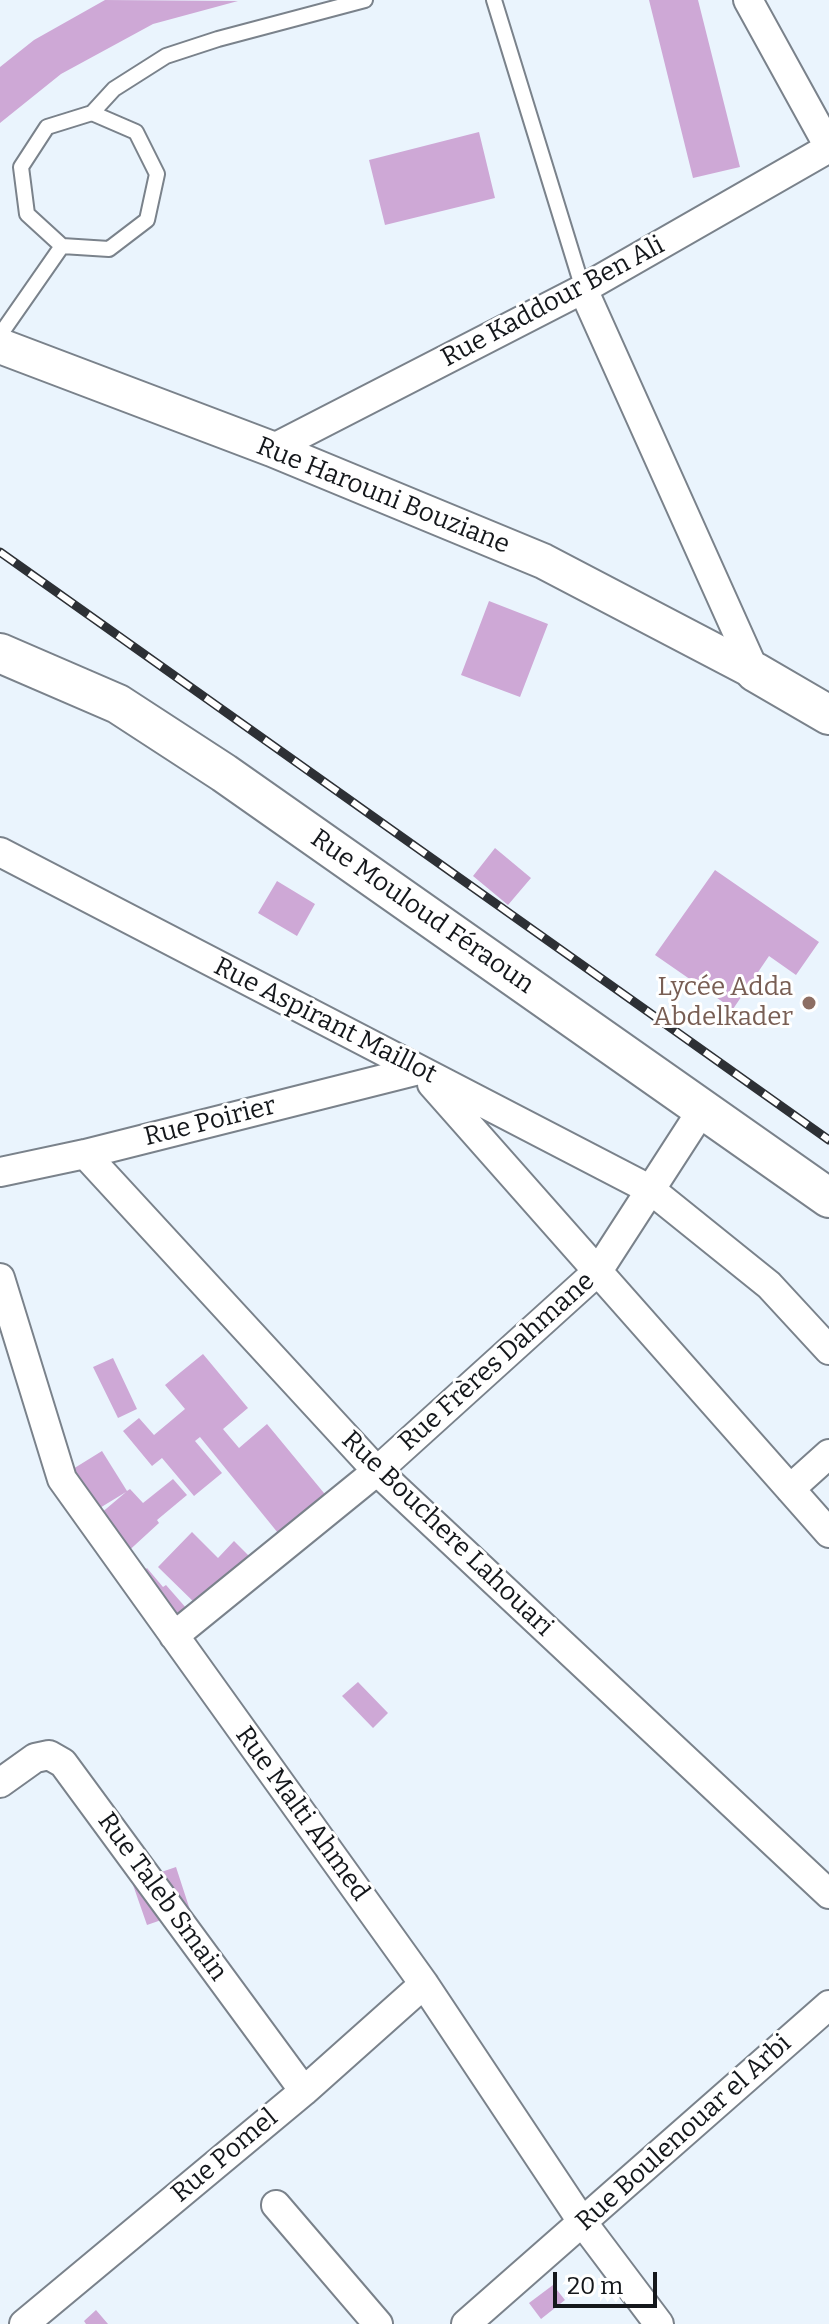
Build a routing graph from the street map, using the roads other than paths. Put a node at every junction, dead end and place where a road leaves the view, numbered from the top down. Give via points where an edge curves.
1 (365, 0) edge
2 (494, 0) edge
3 (748, 0) edge
4 (92, 113) junction
5 (829, 147) edge
6 (62, 246) junction
7 (583, 289) junction
8 (0, 335) edge
9 (0, 346) edge
10 (272, 449) junction
11 (0, 653) edge
12 (755, 672) junction
13 (829, 715) edge
14 (0, 852) edge
15 (419, 1070) junction
16 (702, 1110) junction
17 (85, 1154) junction
18 (0, 1172) edge
19 (651, 1190) junction
20 (829, 1198) edge
21 (598, 1271) junction
22 (0, 1278) edge
23 (829, 1350) edge
24 (829, 1454) edge
25 (377, 1471) junction
26 (790, 1489) junction
27 (829, 1533) edge
28 (174, 1636) junction
29 (0, 1783) edge
30 (829, 1894) edge
31 (424, 1984) junction
32 (829, 2005) edge
33 (304, 2091) junction
34 (276, 2205) dead end
35 (583, 2223) junction
36 (24, 2324) edge
37 (378, 2324) edge
38 (466, 2324) edge
39 (659, 2324) edge

1 - 4 lane via 166,56 114,89
2 - 7 lane
3 - 5 street
4 - 6 lane via 47,127 21,167 27,214
4 - 6 lane via 136,132 157,174 147,220 109,249
5 - 7 street, Rue Kaddour Ben Ali
6 - 8 lane
7 - 10 street, Rue Kaddour Ben Ali
7 - 12 street
9 - 10 street, Rue Harouni Bouziane
10 - 12 street, Rue Harouni Bouziane via 543,561
11 - 16 main road, Rue Mouloud Féraoun via 118,704
12 - 13 main road
14 - 15 street, Rue Aspirant Maillot
15 - 17 street, Rue Poirier
15 - 19 street, Rue Aspirant Maillot
15 - 21 street
16 - 19 street, Rue Frères Dahmane
16 - 20 main road, Rue Mouloud Féraoun
17 - 18 street, Rue Poirier
17 - 25 street, Rue Bouchere Lahouari
19 - 21 street, Rue Frères Dahmane
19 - 23 street, Rue Aspirant Maillot via 769,1285
21 - 25 street, Rue Frères Dahmane
21 - 26 street
22 - 28 street, Rue Malti Ahmed via 62,1479
24 - 26 street
25 - 28 street, Rue Frères Dahmane
25 - 30 street, Rue Bouchere Lahouari
26 - 27 street
28 - 31 street, Rue Malti Ahmed
29 - 33 street, Rue Taleb Smain via 35,1758 49,1755 63,1763
31 - 33 street, Rue Pomel
31 - 35 street, Rue Malti Ahmed
32 - 35 street, Rue Boulenouar el Arbi
33 - 36 street, Rue Pomel
34 - 37 street
35 - 38 street, Rue Boulenouar el Arbi
35 - 39 street, Rue Malti Ahmed

